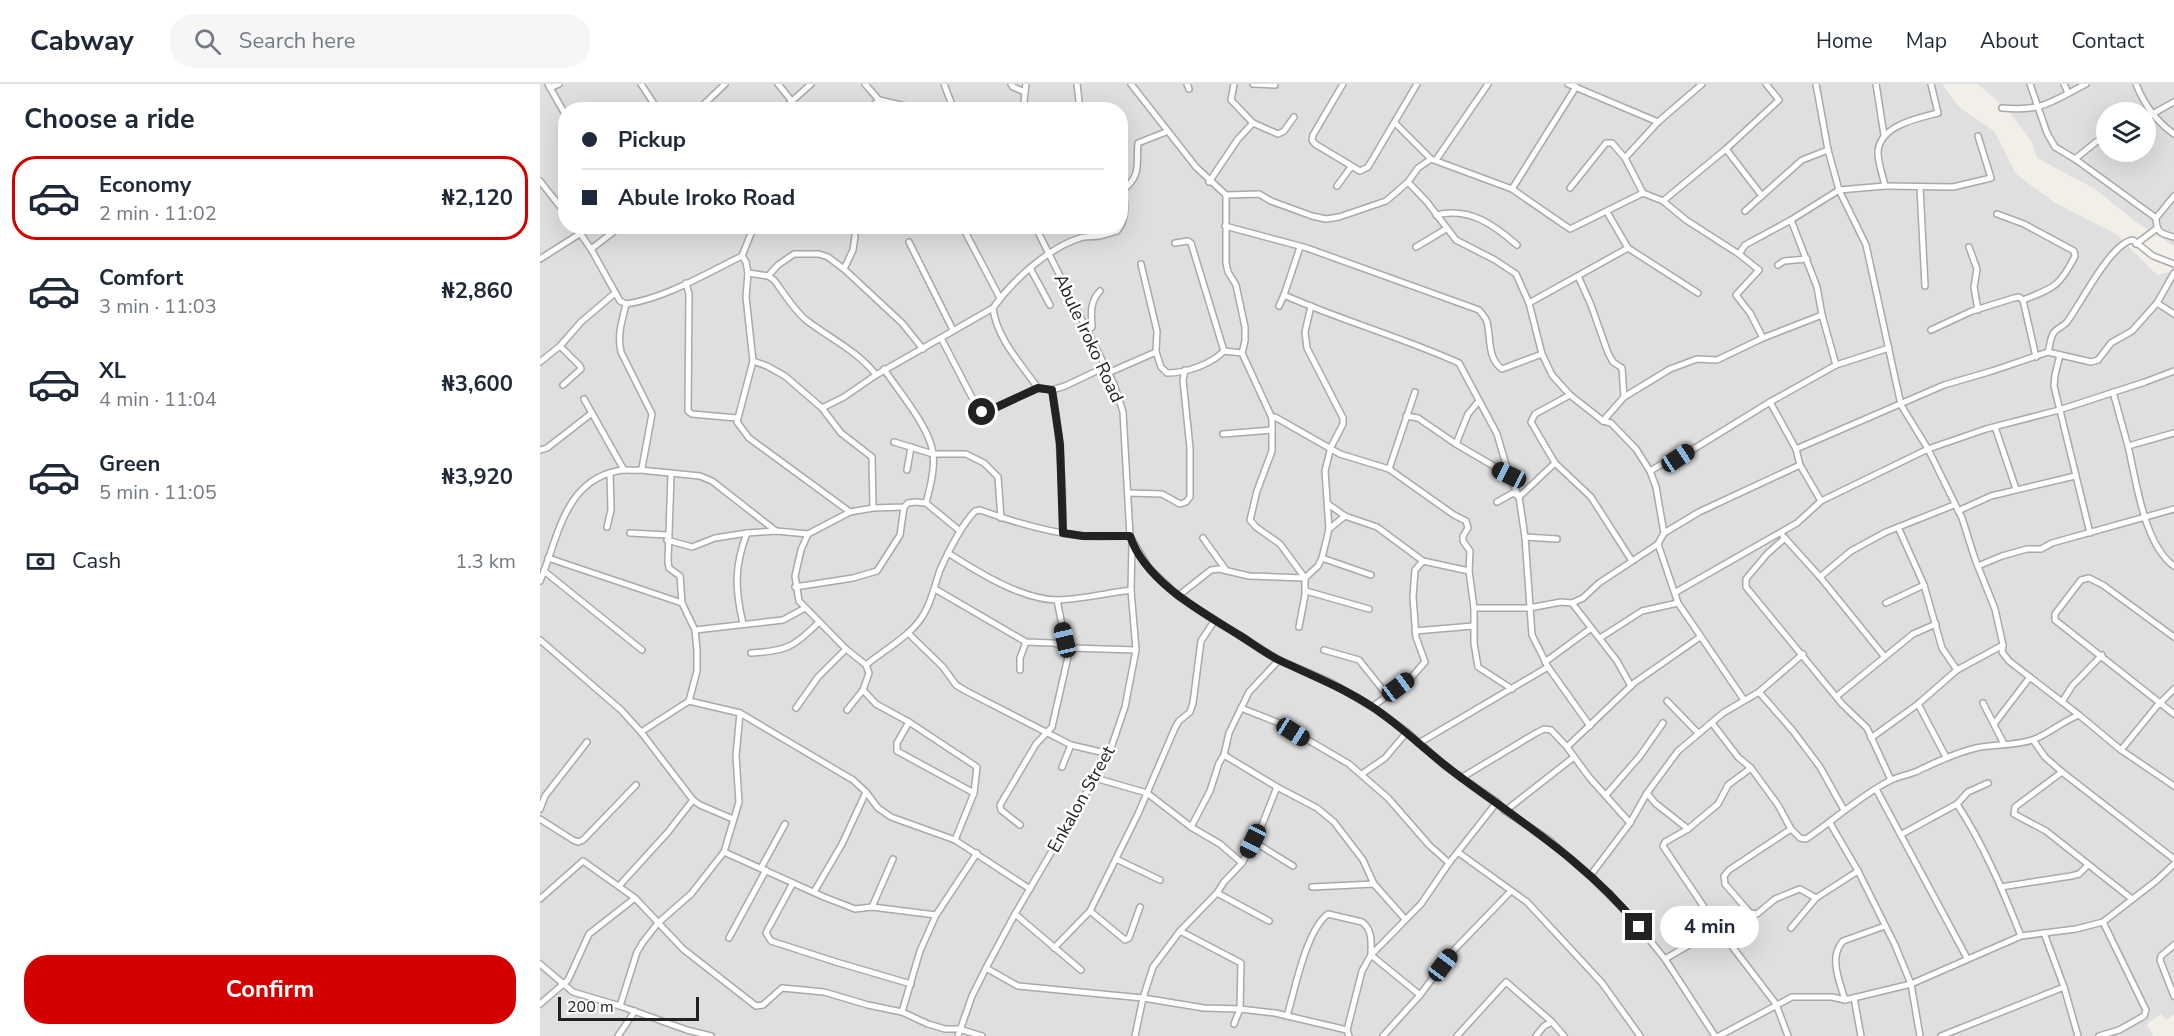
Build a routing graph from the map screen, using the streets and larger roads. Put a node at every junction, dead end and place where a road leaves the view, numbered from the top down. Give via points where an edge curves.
1 (559, 84) edge
2 (641, 84) edge
3 (725, 84) edge
4 (778, 84) edge
5 (811, 84) edge
6 (865, 84) edge
7 (944, 84) edge
8 (1011, 84) edge
9 (1026, 84) edge
10 (1077, 84) edge
11 (1131, 84) edge
12 (1234, 84) edge
13 (1253, 84) edge
14 (1342, 84) edge
15 (1417, 84) edge
16 (1488, 84) edge
17 (1568, 84) edge
18 (1702, 84) edge
19 (1766, 84) edge
20 (1818, 84) edge
21 (1876, 84) edge
22 (1931, 84) edge
23 (2030, 84) edge
24 (2064, 84) edge
25 (2086, 84) edge
26 (2136, 84) edge
27 (1275, 85) edge
28 (549, 86) edge
29 (1576, 87) junction
30 (1026, 92) junction
31 (2068, 93) junction
32 (791, 100) joint
33 (879, 100) joint
34 (558, 102) edge
35 (653, 102) edge
36 (706, 102) edge
37 (888, 102) edge
38 (951, 102) edge
39 (1024, 102) edge
40 (1079, 102) edge
41 (2145, 102) edge
42 (2174, 102) edge
43 (2002, 108) dead end
44 (2038, 108) junction
45 (2156, 112) edge
46 (1294, 117) dead end
47 (2156, 118) edge
48 (1658, 122) junction
49 (1253, 123) junction
50 (1395, 123) junction
51 (1166, 132) junction
52 (1884, 135) junction
53 (2174, 135) edge
54 (1978, 136) dead end
55 (2096, 142) edge
56 (1726, 148) junction
57 (1828, 150) junction
58 (1625, 158) junction
59 (2075, 159) junction
60 (1434, 160) junction
61 (1352, 167) junction
62 (540, 181) edge
63 (1209, 182) junction
64 (1408, 182) junction
65 (1128, 186) edge
66 (1337, 186) dead end
67 (1885, 186) junction
68 (1920, 187) junction
69 (1570, 188) dead end
70 (543, 189) edge
71 (1512, 189) junction
72 (1839, 190) junction
73 (1643, 194) junction
74 (1226, 195) junction
75 (1762, 196) junction
76 (2174, 196) edge
77 (1663, 201) junction
78 (558, 205) edge
79 (1745, 211) dead end
80 (1607, 212) junction
81 (1997, 214) dead end
82 (1436, 216) junction
83 (2156, 219) junction
84 (1791, 220) junction
85 (1225, 226) junction
86 (2156, 228) junction
87 (1446, 229) junction
88 (579, 234) edge
89 (582, 234) edge
90 (611, 234) edge
91 (751, 234) edge
92 (966, 234) edge
93 (1039, 234) edge
94 (1107, 234) edge
95 (855, 236) dead end
96 (2174, 237) edge
97 (909, 242) dead end
98 (1175, 243) dead end
99 (2136, 244) junction
100 (1517, 245) dead end
101 (1300, 247) junction
102 (1416, 247) dead end
103 (1969, 247) dead end
104 (1628, 248) junction
105 (591, 249) junction
106 (1049, 254) junction
107 (1739, 254) junction
108 (742, 256) junction
109 (540, 259) edge
110 (1807, 259) junction
111 (1141, 264) dead end
112 (2174, 264) edge
113 (1778, 265) dead end
114 (1030, 268) junction
115 (844, 269) junction
116 (748, 273) junction
117 (2174, 273) edge
118 (768, 276) junction
119 (1578, 276) junction
120 (686, 283) junction
121 (1925, 286) dead end
122 (1100, 291) dead end
123 (615, 292) junction
124 (1698, 293) dead end
125 (1284, 295) junction
126 (1000, 298) junction
127 (2023, 300) junction
128 (1529, 303) junction
129 (2157, 303) junction
130 (626, 304) junction
131 (1050, 305) dead end
132 (1279, 306) dead end
133 (1311, 306) junction
134 (1980, 307) junction
135 (993, 308) junction
136 (2174, 314) edge
137 (1822, 315) junction
138 (953, 330) junction
139 (1087, 330) junction
140 (1931, 330) dead end
141 (941, 338) junction
142 (1763, 338) junction
143 (560, 346) junction
144 (1889, 348) junction
145 (923, 349) junction
146 (1224, 351) junction
147 (1156, 352) junction
148 (2048, 352) junction
149 (1242, 353) junction
150 (1542, 354) junction
151 (2060, 355) junction
152 (2036, 357) junction
153 (753, 360) junction
154 (540, 362) edge
155 (1836, 365) junction
156 (1105, 366) junction
157 (884, 369) junction
158 (1185, 370) junction
159 (2174, 371) edge
160 (1108, 373) junction
161 (1174, 373) junction
162 (876, 375) junction
163 (1184, 380) junction
164 (563, 385) dead end
165 (1038, 388) junction
166 (1052, 390) junction
167 (1415, 392) dead end
168 (2113, 392) junction
169 (1570, 395) junction
170 (1624, 397) junction
171 (584, 399) dead end
172 (1478, 402) junction
173 (1770, 402) junction
174 (1901, 405) junction
175 (822, 408) junction
176 (2059, 410) junction
177 (592, 413) junction
178 (1406, 416) junction
179 (737, 417) junction
180 (1272, 418) junction
181 (1603, 421) junction
182 (1995, 427) junction
183 (1272, 430) junction
184 (2174, 433) edge
185 (1223, 434) dead end
186 (894, 442) dead end
187 (1456, 444) junction
188 (2128, 446) junction
189 (911, 447) junction
190 (1331, 447) junction
191 (1928, 449) junction
192 (540, 450) edge
193 (1796, 450) junction
194 (933, 454) junction
195 (1555, 463) junction
196 (1800, 465) junction
197 (1389, 469) junction
198 (624, 470) junction
199 (640, 470) junction
200 (907, 470) dead end
201 (1650, 471) junction
202 (610, 473) junction
203 (671, 475) junction
204 (1509, 475) junction
205 (2075, 476) junction
206 (2016, 489) junction
207 (1128, 494) junction
208 (1519, 497) junction
209 (1821, 501) junction
210 (1497, 502) dead end
211 (926, 503) junction
212 (1328, 504) junction
213 (1954, 505) junction
214 (904, 507) junction
215 (873, 508) junction
216 (2174, 509) edge
217 (1958, 511) junction
218 (850, 512) junction
219 (1345, 516) junction
220 (2145, 517) junction
221 (1001, 518) junction
222 (607, 527) dead end
223 (1898, 527) junction
224 (1329, 529) junction
225 (776, 531) junction
226 (960, 531) junction
227 (630, 533) dead end
228 (747, 533) junction
229 (1063, 533) junction
230 (1664, 533) junction
231 (1780, 533) junction
232 (2090, 533) junction
233 (808, 534) junction
234 (1525, 537) junction
235 (667, 538) junction
236 (1203, 538) dead end
237 (1785, 538) junction
238 (1131, 539) junction
239 (1557, 539) dead end
240 (1658, 544) junction
241 (948, 553) junction
242 (548, 558) junction
243 (1322, 558) junction
244 (1423, 561) junction
245 (1632, 561) junction
246 (1978, 566) junction
247 (2174, 566) edge
248 (1226, 570) junction
249 (544, 571) junction
250 (1469, 572) junction
251 (1371, 575) dead end
252 (1820, 577) junction
253 (1305, 578) junction
254 (540, 581) edge
255 (1924, 585) junction
256 (795, 587) junction
257 (935, 589) junction
258 (1131, 590) junction
259 (1306, 591) junction
260 (1676, 592) junction
261 (1178, 596) junction
262 (1057, 600) junction
263 (682, 603) junction
264 (1572, 603) junction
265 (1678, 603) junction
266 (1886, 603) dead end
267 (805, 608) junction
268 (1474, 608) junction
269 (1529, 608) junction
270 (1369, 609) dead end
271 (1215, 620) junction
272 (819, 622) junction
273 (744, 624) junction
274 (1936, 624) junction
275 (1473, 626) junction
276 (1299, 627) dead end
277 (1590, 629) junction
278 (695, 630) junction
279 (1415, 631) junction
280 (908, 633) junction
281 (1700, 637) junction
282 (1600, 638) junction
283 (2174, 638) edge
284 (540, 639) edge
285 (1026, 642) junction
286 (2003, 645) junction
287 (1070, 648) junction
288 (846, 649) junction
289 (642, 650) dead end
290 (1136, 650) junction
291 (1324, 650) dead end
292 (751, 653) dead end
293 (1803, 654) junction
294 (2102, 655) junction
295 (1884, 656) junction
296 (1279, 660) junction
297 (1547, 664) junction
298 (866, 665) junction
299 (1020, 670) dead end
300 (1956, 670) junction
301 (2030, 677) junction
302 (1631, 686) junction
303 (1512, 689) junction
304 (2174, 689) edge
305 (863, 690) junction
306 (1759, 692) junction
307 (1387, 695) junction
308 (1837, 696) junction
309 (1744, 700) junction
310 (689, 701) junction
311 (1667, 701) dead end
312 (1983, 702) dead end
313 (2062, 702) junction
314 (1918, 704) junction
315 (2161, 704) junction
316 (1372, 707) junction
317 (796, 708) dead end
318 (1241, 708) junction
319 (847, 710) dead end
320 (740, 713) junction
321 (2174, 714) edge
322 (2079, 715) junction
323 (909, 722) junction
324 (1663, 723) dead end
325 (1712, 723) junction
326 (1994, 724) junction
327 (1590, 726) junction
328 (640, 732) junction
329 (1407, 732) junction
330 (1048, 733) junction
331 (1698, 733) junction
332 (1871, 738) junction
333 (2033, 740) junction
334 (587, 742) dead end
335 (1419, 743) junction
336 (2004, 744) junction
337 (1071, 745) junction
338 (1567, 747) junction
339 (2121, 750) junction
340 (1109, 754) junction
341 (1224, 755) junction
342 (1574, 757) junction
343 (1946, 757) junction
344 (1062, 767) dead end
345 (1751, 768) junction
346 (2062, 772) junction
347 (1362, 774) junction
348 (1095, 778) junction
349 (1461, 778) junction
350 (1891, 780) junction
351 (1988, 783) dead end
352 (2173, 784) edge
353 (636, 785) dead end
354 (1277, 787) junction
355 (1876, 789) junction
356 (866, 792) junction
357 (974, 793) junction
358 (1147, 793) junction
359 (1647, 793) junction
360 (1606, 795) junction
361 (693, 800) junction
362 (1497, 802) junction
363 (1956, 804) junction
364 (540, 809) edge
365 (1844, 810) junction
366 (1505, 811) junction
367 (540, 819) edge
368 (733, 819) junction
369 (1630, 823) junction
370 (1830, 823) junction
371 (785, 824) dead end
372 (1020, 825) dead end
373 (1191, 827) junction
374 (1688, 829) junction
375 (1791, 829) junction
376 (1902, 834) junction
377 (955, 840) junction
378 (1253, 841) junction
379 (724, 852) junction
380 (977, 853) junction
381 (1459, 853) junction
382 (893, 859) dead end
383 (1116, 859) junction
384 (2174, 859) edge
385 (1242, 863) junction
386 (1449, 863) junction
387 (2174, 864) edge
388 (2088, 865) junction
389 (1293, 866) dead end
390 (764, 869) junction
391 (1858, 871) junction
392 (1590, 876) junction
393 (1160, 880) dead end
394 (794, 883) junction
395 (1374, 884) junction
396 (619, 886) junction
397 (1312, 887) dead end
398 (2001, 887) junction
399 (1030, 889) junction
400 (1511, 891) junction
401 (814, 892) junction
402 (1217, 893) junction
403 (540, 898) edge
404 (635, 898) junction
405 (1816, 898) junction
406 (2132, 899) junction
407 (872, 907) junction
408 (1140, 908) dead end
409 (1090, 910) junction
410 (1014, 914) junction
411 (936, 915) junction
412 (1405, 919) junction
413 (1269, 921) dead end
414 (2103, 922) junction
415 (658, 923) junction
416 (1885, 926) junction
417 (1718, 928) junction
418 (1791, 928) dead end
419 (1180, 932) junction
420 (2044, 933) junction
421 (2021, 936) junction
422 (729, 938) dead end
423 (2174, 945) edge
424 (1054, 948) junction
425 (1371, 955) junction
426 (1967, 958) junction
427 (1665, 959) junction
428 (540, 964) edge
429 (986, 968) junction
430 (1081, 970) dead end
431 (562, 984) junction
432 (911, 984) junction
433 (1911, 984) junction
434 (2064, 987) junction
435 (1420, 995) junction
436 (2174, 996) edge
437 (1143, 998) junction
438 (1854, 998) junction
439 (1845, 1000) junction
440 (540, 1004) edge
441 (1776, 1004) junction
442 (620, 1006) junction
443 (1240, 1009) junction
444 (635, 1011) junction
445 (902, 1012) junction
446 (1287, 1016) junction
447 (1552, 1022) junction
448 (1234, 1024) dead end
449 (959, 1029) junction
450 (1348, 1033) edge
451 (618, 1036) edge
452 (711, 1036) edge
453 (958, 1036) edge
454 (982, 1036) edge
455 (1135, 1036) edge
456 (1383, 1036) edge
457 (1457, 1036) edge
458 (1536, 1036) edge
459 (1564, 1036) edge
460 (1639, 1036) edge
461 (1717, 1036) edge
462 (1788, 1036) edge
463 (1861, 1036) edge
464 (1920, 1036) edge
465 (1941, 1036) edge
466 (2078, 1036) edge
467 (2099, 1036) edge

1 - 28 street
2 - 35 street
3 - 36 street
4 - 32 street
5 - 32 street
6 - 33 street
7 - 38 street
8 - 30 street
9 - 30 street
10 - 40 street
11 - 51 street
12 - 49 street via 1231,100
13 - 27 street
14 - 61 street via 1312,140
15 - 50 street
16 - 60 street
17 - 29 street
18 - 48 street
19 - 56 street via 1779,100
20 - 57 street
21 - 52 street
22 - 52 street via 1938,113 1911,120
23 - 44 street
24 - 31 street
25 - 31 street
26 - 41 street
28 - 34 street
29 - 48 street
29 - 71 street
30 - 39 street
31 - 44 street
33 - 37 street
42 - 45 street
43 - 44 street
44 - 59 street via 2055,147
46 - 49 street via 1278,134
47 - 53 street
48 - 58 street
49 - 63 street
50 - 60 street
50 - 61 street via 1368,168 1360,171
51 - 63 street
51 - 65 street via 1138,143 1138,171
52 - 67 street via 1878,152
54 - 68 street via 1991,178 1959,186
55 - 59 street
56 - 75 street
56 - 77 street
57 - 72 street
57 - 75 street via 1802,160
58 - 69 street via 1612,143 1606,143
58 - 73 street
59 - 83 street
60 - 64 street via 1418,168
60 - 71 street
61 - 66 street
62 - 70 street
63 - 74 street
64 - 74 street via 1386,201 1326,219 1259,194
64 - 82 street
67 - 68 street
67 - 72 street
68 - 121 street
70 - 78 street
71 - 80 street via 1570,229
72 - 84 street
72 - 144 street via 1866,245
73 - 77 street
73 - 80 street
74 - 85 street
75 - 79 street
76 - 83 street
77 - 107 street
80 - 104 street
81 - 127 street via 2074,251 2075,256 2058,285
82 - 87 street
82 - 100 street via 1449,212 1475,217 1491,224
83 - 86 street
84 - 107 street via 1745,245
84 - 110 street
85 - 101 street
85 - 149 street via 1226,263 1236,285 1245,327
86 - 96 street
86 - 99 street
87 - 102 street
87 - 128 street via 1456,240 1516,274
88 - 109 street
89 - 105 street
90 - 105 street
91 - 108 street
92 - 126 street
93 - 106 street, Abule Iroko Road
94 - 106 street via 1082,238
95 - 115 street
97 - 138 street
98 - 146 street via 1191,243
99 - 112 street
99 - 148 street via 2128,240 2121,245 2067,322 2054,332
101 - 125 street
101 - 150 street via 1479,310 1486,319 1495,363 1502,369
103 - 134 street via 1977,265 1974,288
104 - 119 street
104 - 124 street
105 - 123 street
106 - 114 street
106 - 139 street, Abule Iroko Road
107 - 142 street via 1759,270 1736,295
108 - 116 street
108 - 120 street
110 - 113 street
110 - 137 street
111 - 147 street via 1157,331
114 - 126 street
114 - 131 street
115 - 118 street via 819,254 794,254
115 - 145 street via 902,323
116 - 118 street
116 - 153 street via 746,297
117 - 129 street
118 - 162 street via 798,312
119 - 128 street
119 - 170 street via 1608,353 1622,368
120 - 130 street
120 - 179 street via 688,411
122 - 139 street via 1094,297 1092,327
123 - 130 street
123 - 143 street
125 - 132 street
125 - 133 street
126 - 135 street
127 - 134 street via 2019,297
127 - 152 street
128 - 150 street
129 - 136 street
129 - 151 street via 2132,331 2111,343 2098,360
130 - 199 street via 619,343 652,414
133 - 172 street via 1459,363
133 - 190 street via 1305,332 1307,348 1343,418
134 - 140 street
135 - 138 street
135 - 165 street via 994,320
137 - 142 street
137 - 155 street
138 - 141 street
139 - 156 street, Abule Iroko Road
141 - 145 street
141 - 165 street via 982,412
142 - 170 street via 1717,360 1697,359 1670,369
143 - 154 street
143 - 164 street via 580,366
144 - 155 street
144 - 174 street
145 - 157 street
146 - 149 street
146 - 158 street
147 - 160 street
147 - 161 street via 1161,367
148 - 151 street
148 - 152 street
149 - 180 street
150 - 169 street via 1552,375
151 - 176 street via 2054,380
152 - 174 street via 1944,385
153 - 175 street via 785,376
153 - 179 street
155 - 173 street
156 - 160 street, Abule Iroko Road
156 - 166 street
157 - 162 street
157 - 194 street via 929,438
158 - 161 street
158 - 163 street
159 - 168 street
160 - 207 street, Abule Iroko Road via 1123,412
161 - 163 street
162 - 175 street
163 - 207 street via 1190,497 1180,504 1162,494
165 - 166 street
166 - 229 street via 1063,478
167 - 178 street
168 - 176 street
168 - 188 street
169 - 181 street
169 - 195 street via 1532,416 1531,422
170 - 181 street
171 - 177 street
172 - 187 street via 1468,414
172 - 204 street via 1497,434
173 - 193 street
173 - 201 street
174 - 191 street
174 - 193 street
175 - 215 street via 841,432 872,457
176 - 182 street
176 - 205 street
177 - 192 street
177 - 198 street
178 - 187 street via 1418,418
178 - 197 street
179 - 218 street via 749,438
180 - 183 street
180 - 190 street
181 - 201 street via 1611,423 1636,449
182 - 191 street
182 - 206 street
183 - 185 street
183 - 253 street via 1272,451 1250,520 1280,544
184 - 188 street
186 - 189 street
187 - 204 street
188 - 220 street
189 - 194 street
189 - 200 street
190 - 197 street via 1340,454
190 - 212 street via 1325,471
191 - 209 street
191 - 213 street
193 - 196 street
194 - 211 street
194 - 221 street via 966,454 984,463 998,477
195 - 208 street
195 - 245 street via 1591,497
196 - 209 street
196 - 230 street via 1699,512
197 - 250 street via 1466,521 1468,528 1463,541 1470,550
198 - 199 street
198 - 202 street
199 - 203 street
201 - 230 street
202 - 222 street via 611,510
202 - 242 street via 588,485 566,509
203 - 225 street via 700,476 712,481
203 - 235 street
204 - 208 street
205 - 206 street
205 - 232 street
206 - 217 street
207 - 238 street, Abule Iroko Road
208 - 210 street via 1513,494
208 - 234 street
209 - 231 street
211 - 214 street via 909,503
211 - 226 street
212 - 219 street
212 - 224 street
213 - 217 street
213 - 223 street
214 - 215 street
214 - 256 street via 900,535 877,571
215 - 218 street
216 - 220 street
217 - 246 street
218 - 233 street
219 - 224 street
219 - 244 street via 1377,527
220 - 232 street
220 - 247 street via 2155,544
221 - 226 street via 975,511
221 - 229 street
223 - 252 street via 1851,552
223 - 255 street
224 - 243 street
225 - 228 street
225 - 233 street
226 - 241 street
227 - 235 street
228 - 235 street via 715,538 692,547
228 - 273 street via 736,570
229 - 238 street
230 - 240 street
231 - 237 street
231 - 260 street
232 - 246 street via 2041,549 2001,556
233 - 256 street via 797,564
234 - 239 street
234 - 269 street
235 - 263 street via 669,568 680,576
236 - 248 street
237 - 252 street
237 - 293 street via 1745,583
238 - 258 street, Enkalon Street
238 - 261 street via 1149,568
240 - 245 street
240 - 260 street
241 - 257 street
241 - 262 street via 975,571 1011,587
242 - 249 street
242 - 263 street
243 - 251 street
243 - 253 street
244 - 250 street
244 - 279 street via 1416,566 1413,579
245 - 264 street
246 - 286 street via 1995,609
248 - 253 street via 1249,576
248 - 261 street via 1211,570
249 - 254 street
249 - 289 street
250 - 268 street
252 - 295 street
253 - 259 street
255 - 266 street
255 - 274 street
256 - 267 street
257 - 280 street via 932,601
257 - 285 street
258 - 262 street
258 - 290 street, Enkalon Street
259 - 270 street
259 - 276 street
260 - 265 street
261 - 271 street
262 - 287 street
263 - 278 street
264 - 269 street
264 - 277 street
265 - 281 street
265 - 282 street via 1642,611
267 - 272 street
267 - 273 street via 783,620
268 - 269 street
268 - 275 street
269 - 297 street via 1532,635
271 - 296 street
271 - 358 street via 1201,641 1190,712 1175,728
272 - 288 street
272 - 292 street via 799,642 785,649
273 - 278 street
274 - 295 street via 1913,634
274 - 300 street via 1942,648
275 - 279 street
275 - 303 street via 1478,667
277 - 282 street
277 - 297 street
278 - 310 street via 697,671
279 - 307 street via 1425,662 1410,679
280 - 298 street
280 - 330 street via 956,684
281 - 302 street
281 - 309 street
282 - 302 street
283 - 294 street via 2103,585 2085,578 2056,610 2055,620
284 - 328 street
285 - 287 street
285 - 299 street
286 - 300 street
286 - 301 street via 2005,657
287 - 290 street
287 - 330 street
288 - 298 street
288 - 317 street
290 - 340 street, Enkalon Street via 1127,697
291 - 307 street via 1359,660
293 - 306 street
293 - 308 street
294 - 313 street
294 - 315 street
295 - 308 street
296 - 316 street via 1330,682
296 - 318 street via 1249,692
297 - 303 street
297 - 327 street
298 - 305 street via 869,677
300 - 314 street
301 - 313 street
301 - 326 street
302 - 327 street
303 - 335 street
304 - 315 street
305 - 319 street
305 - 323 street via 876,704
306 - 309 street
306 - 365 street via 1820,767
307 - 316 street
308 - 332 street via 1867,728
309 - 325 street
310 - 320 street
310 - 328 street
311 - 331 street
312 - 326 street
313 - 322 street
314 - 332 street
314 - 343 street
315 - 321 street
315 - 339 street
316 - 329 street
318 - 341 street
318 - 347 street via 1280,723
320 - 356 street via 853,780
320 - 368 street via 736,756 739,802
322 - 333 street
322 - 339 street
323 - 357 street via 977,767
323 - 357 street via 897,743 897,751
324 - 360 street
325 - 331 street
325 - 345 street
326 - 336 street
327 - 338 street
328 - 361 street
329 - 335 street
329 - 347 street via 1385,758
330 - 337 street
330 - 372 street via 1035,744 1000,805
331 - 359 street via 1678,751
332 - 350 street
333 - 336 street
333 - 346 street
334 - 364 street via 545,796
335 - 349 street
336 - 343 street
337 - 340 street
337 - 344 street
338 - 342 street
338 - 349 street via 1551,730 1544,729
339 - 352 street
340 - 348 street, Enkalon Street
341 - 354 street
341 - 373 street
342 - 360 street
342 - 366 street
343 - 350 street
345 - 374 street via 1728,785 1718,804
345 - 375 street
346 - 384 street
346 - 388 street via 2015,807 2014,814 2046,831
347 - 386 street
348 - 358 street
348 - 399 street, Enkalon Street
349 - 362 street
350 - 355 street
351 - 363 street
353 - 367 street via 578,842
354 - 378 street
354 - 395 street via 1317,808 1334,822 1363,860
355 - 365 street
355 - 376 street
356 - 377 street via 891,817
356 - 401 street
357 - 377 street
358 - 373 street
358 - 383 street
359 - 369 street
359 - 374 street
360 - 369 street
361 - 368 street
361 - 396 street
362 - 366 street
362 - 381 street
363 - 376 street
363 - 398 street
365 - 370 street
366 - 392 street via 1548,839
368 - 379 street
369 - 392 street
370 - 375 street via 1806,839
370 - 391 street
371 - 390 street
373 - 385 street
374 - 417 street via 1663,846
375 - 405 street via 1729,870 1724,876 1725,884 1750,914 1757,914 1774,899 1797,890
376 - 426 street
377 - 380 street
378 - 385 street
378 - 389 street
379 - 390 street
379 - 415 street via 691,894
380 - 399 street
380 - 411 street
381 - 386 street
381 - 400 street
382 - 407 street
383 - 393 street
383 - 409 street
385 - 402 street
386 - 412 street via 1421,904
387 - 406 street
388 - 398 street via 2079,874
388 - 406 street
390 - 394 street
390 - 422 street
391 - 405 street
391 - 416 street
392 - 427 street
394 - 401 street
394 - 432 street via 766,933 771,941
395 - 397 street
395 - 412 street
396 - 403 street via 584,861
396 - 404 street
398 - 421 street
399 - 410 street, Enkalon Street
400 - 435 street via 1454,950
400 - 460 street via 1527,902 1602,983
401 - 407 street via 855,909
402 - 413 street
402 - 419 street
404 - 415 street
404 - 431 street via 590,934 572,973
405 - 418 street
406 - 414 street
407 - 411 street
408 - 409 street via 1125,940
409 - 424 street
410 - 424 street
410 - 429 street, Enkalon Street
411 - 432 street
412 - 425 street
414 - 420 street
414 - 467 street via 2146,1010 2144,1016 2119,1030
415 - 442 street via 637,952
415 - 445 street via 683,949 756,1006 788,988 824,992
416 - 433 street
416 - 439 street via 1839,946 1835,961
417 - 427 street
417 - 441 street
419 - 437 street via 1153,967
419 - 443 street via 1241,963
420 - 421 street
420 - 434 street
421 - 426 street
423 - 436 street via 2160,960
424 - 430 street
425 - 435 street
425 - 446 street via 1367,925 1328,914 1308,943
425 - 450 street via 1362,971
426 - 433 street
427 - 461 street
428 - 431 street
429 - 437 street via 1018,986
429 - 449 street, Enkalon Street
431 - 440 street
431 - 442 street via 573,992
432 - 445 street
433 - 438 street
433 - 464 street
434 - 465 street
434 - 466 street
435 - 456 street
437 - 443 street via 1204,1008
437 - 455 street
438 - 439 street
438 - 463 street
439 - 441 street via 1792,997
441 - 461 street
441 - 462 street
442 - 444 street
443 - 446 street
443 - 448 street
444 - 451 street
444 - 452 street
445 - 449 street via 928,1024
446 - 450 street
447 - 457 street via 1506,982
447 - 458 street
447 - 459 street
449 - 453 street, Enkalon Street
449 - 454 street

